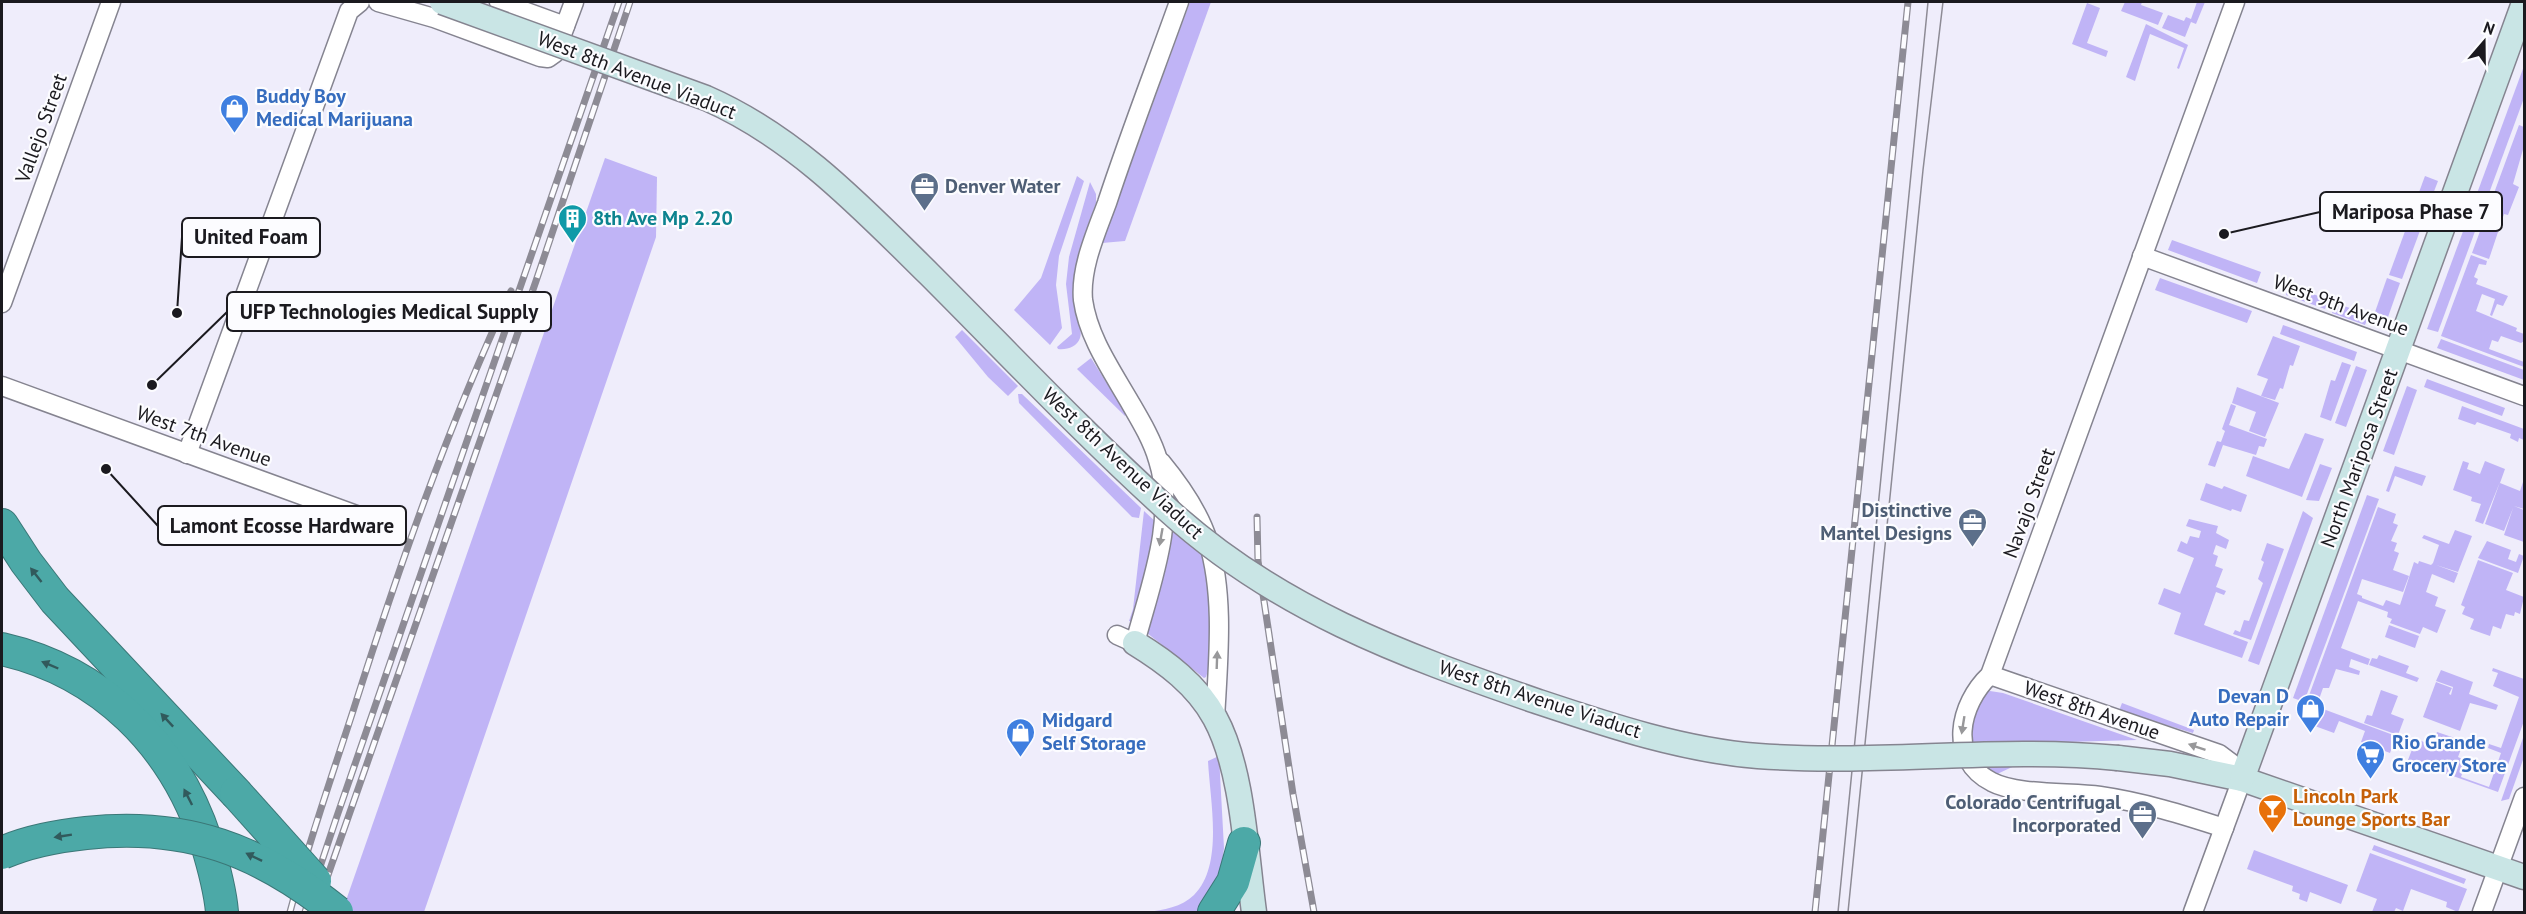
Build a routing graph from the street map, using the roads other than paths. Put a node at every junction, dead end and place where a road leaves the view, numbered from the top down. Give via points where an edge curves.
1 (111, 2) edge
2 (360, 2) edge
3 (381, 2) edge
4 (442, 2) edge
5 (499, 2) edge
6 (574, 2) edge
7 (1179, 2) edge
8 (2235, 2) edge
9 (2524, 3) edge
10 (565, 26) junction
11 (2142, 256) junction
12 (2, 303) edge
13 (2397, 350) junction
14 (2, 386) edge
15 (2524, 396) edge
16 (187, 454) junction
17 (1158, 458) junction
18 (2, 525) edge
19 (392, 528) dead end
20 (1126, 639) joint
21 (2, 649) edge
22 (1990, 675) junction
23 (1215, 719) junction
24 (2242, 779) junction
25 (2524, 797) edge
26 (2224, 828) junction
27 (1244, 843) junction
28 (2, 853) edge
29 (2498, 868) junction
30 (2524, 877) edge
31 (222, 912) edge
32 (338, 912) edge
33 (344, 912) edge
34 (1214, 912) edge
35 (1254, 912) edge
36 (2193, 912) edge
37 (2482, 912) edge

1 - 12 street, Vallejo Street
2 - 16 street via 350,11
3 - 10 street via 540,57 549,58 555,53
4 - 24 main road, West 8th Avenue Viaduct, bridge via 706,98 782,139 850,196 1190,529 1268,586 1365,637 1574,714 1719,750 1825,759 2057,753 2170,764
5 - 10 street
6 - 10 street
7 - 17 street via 1091,249 1083,292 1094,339
8 - 11 street, Navajo Street
9 - 13 main road, North Mariposa Street
11 - 13 street, West 9th Avenue
11 - 22 street, Navajo Street
13 - 15 street, West 9th Avenue
13 - 24 main road, North Mariposa Street
14 - 16 street, West 7th Avenue
16 - 19 street, West 7th Avenue
17 -> 20 street via 1164,484 1163,526 1156,561
23 -> 17 street via 1218,635 1212,557 1193,507
33 -> 18 highway, bridge via 61,606
20 - 23 main road via 1154,655 1189,685
31 -> 21 highway via 200,824 180,780 153,741 124,710 87,683 47,663
24 -> 22 street, West 8th Avenue via 2219,754
22 -> 26 street, Navajo Street via 1972,698 1961,732 1967,760 1983,777 2003,787 2129,801
23 - 27 main road via 1232,769
24 - 26 street, North Mariposa Street
24 - 29 main road, West 8th Avenue
25 - 29 street
26 - 36 street, North Mariposa Street
27 - 34 highway via 1233,882
27 - 35 main road
32 -> 28 highway, bridge via 270,865 225,845 185,835 107,830 54,837
29 - 30 main road, West 8th Avenue
29 - 37 street

